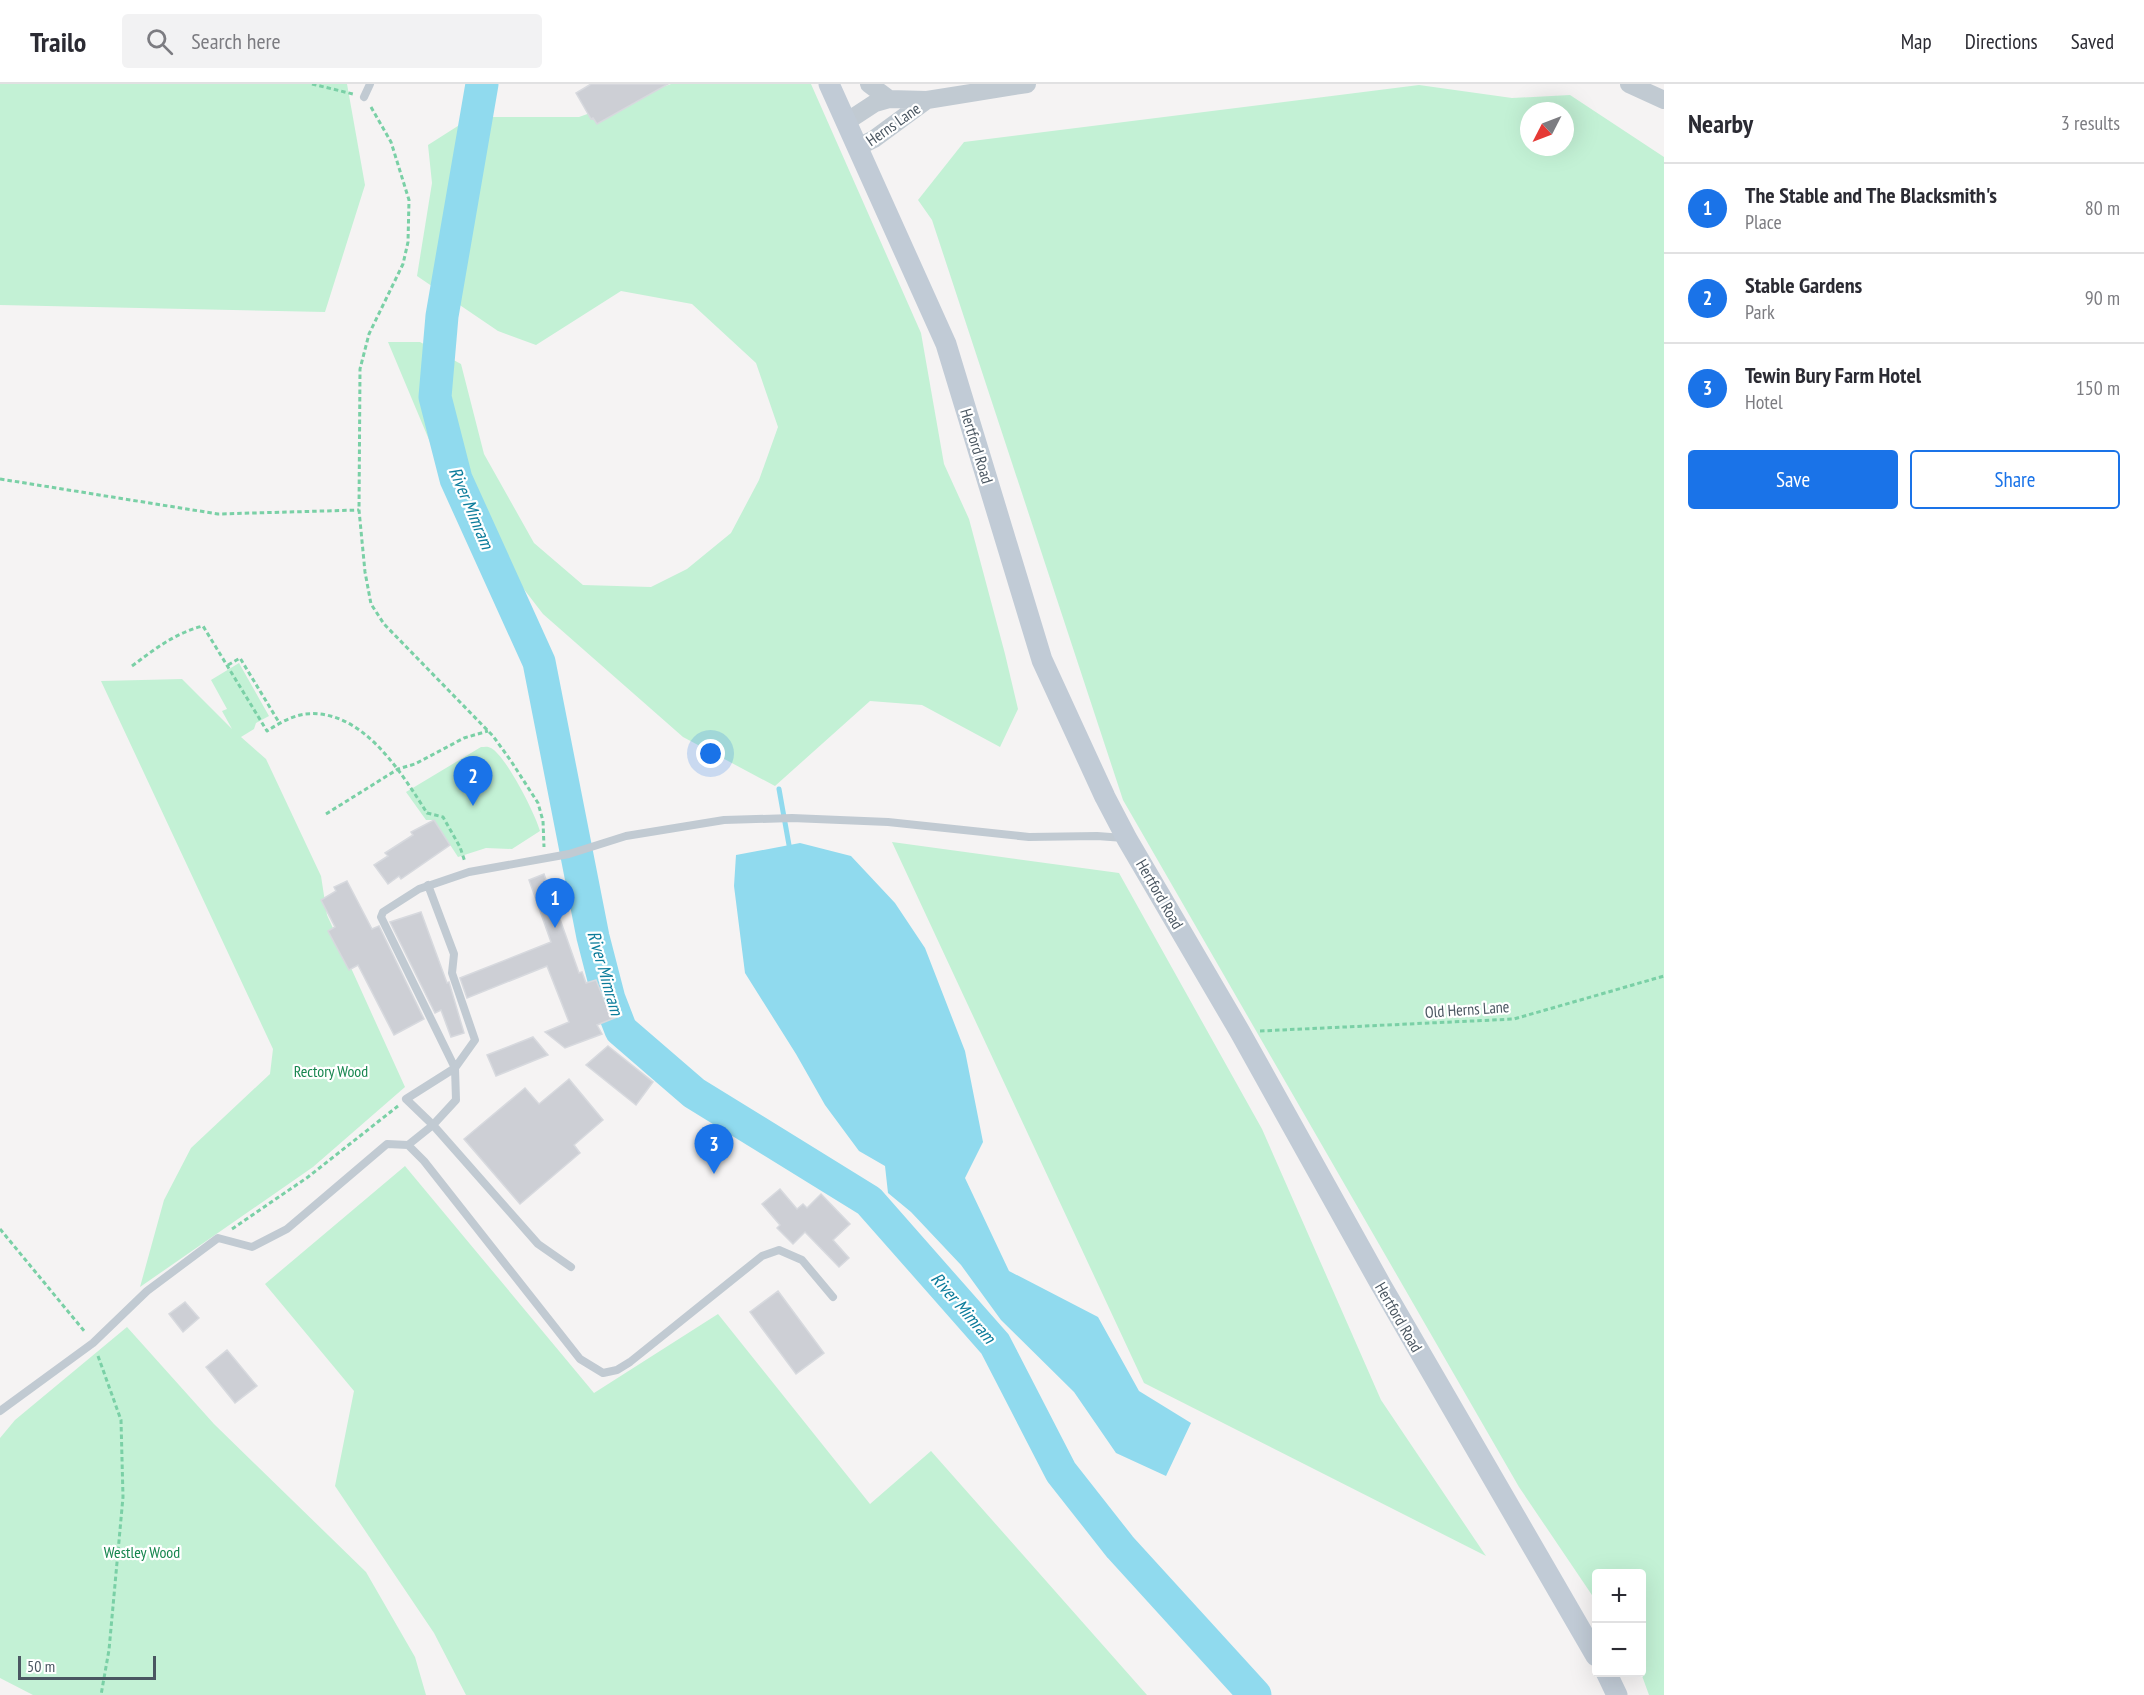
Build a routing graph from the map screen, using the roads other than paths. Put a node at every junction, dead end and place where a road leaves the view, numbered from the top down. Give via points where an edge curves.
1 (370, 84) edge
2 (829, 84) edge
3 (869, 84) edge
4 (1027, 84) edge
5 (1629, 84) edge
6 (364, 97) road end
7 (889, 99) junction
8 (927, 100) junction
9 (1664, 100) edge
10 (846, 122) junction
11 (858, 147) junction
12 (1127, 839) junction
13 (428, 885) junction
14 (455, 1068) junction
15 (433, 1125) junction
16 (408, 1145) junction
17 (571, 1267) dead end
18 (833, 1297) dead end
19 (0, 1411) edge
20 (1592, 1649) edge
21 (1608, 1677) edge
22 (1617, 1695) edge

1 - 6 lane
2 - 10 main road, Hertford Road
3 - 7 street
4 - 8 street, Herns Lane
5 - 9 street
7 - 8 street, Herns Lane
7 - 10 street, Herns Lane via 875,103
8 - 11 street, Herns Lane
10 - 11 main road, Hertford Road
11 - 12 main road, Hertford Road via 946,344 1042,660
12 - 13 lane via 1029,837 888,822 724,820 626,836 569,854 469,872
12 - 20 main road, Hertford Road
13 - 14 lane via 454,954 452,973 475,1040
13 - 14 lane via 383,912 381,917
14 - 15 lane via 456,1100
14 - 15 lane via 406,1099
15 - 16 lane
15 - 17 lane via 538,1244
16 - 18 lane via 580,1359 603,1373 630,1362 762,1257 779,1250 802,1260
16 - 19 lane via 387,1143 287,1229 252,1247 218,1238 147,1292 93,1343
21 - 22 main road

